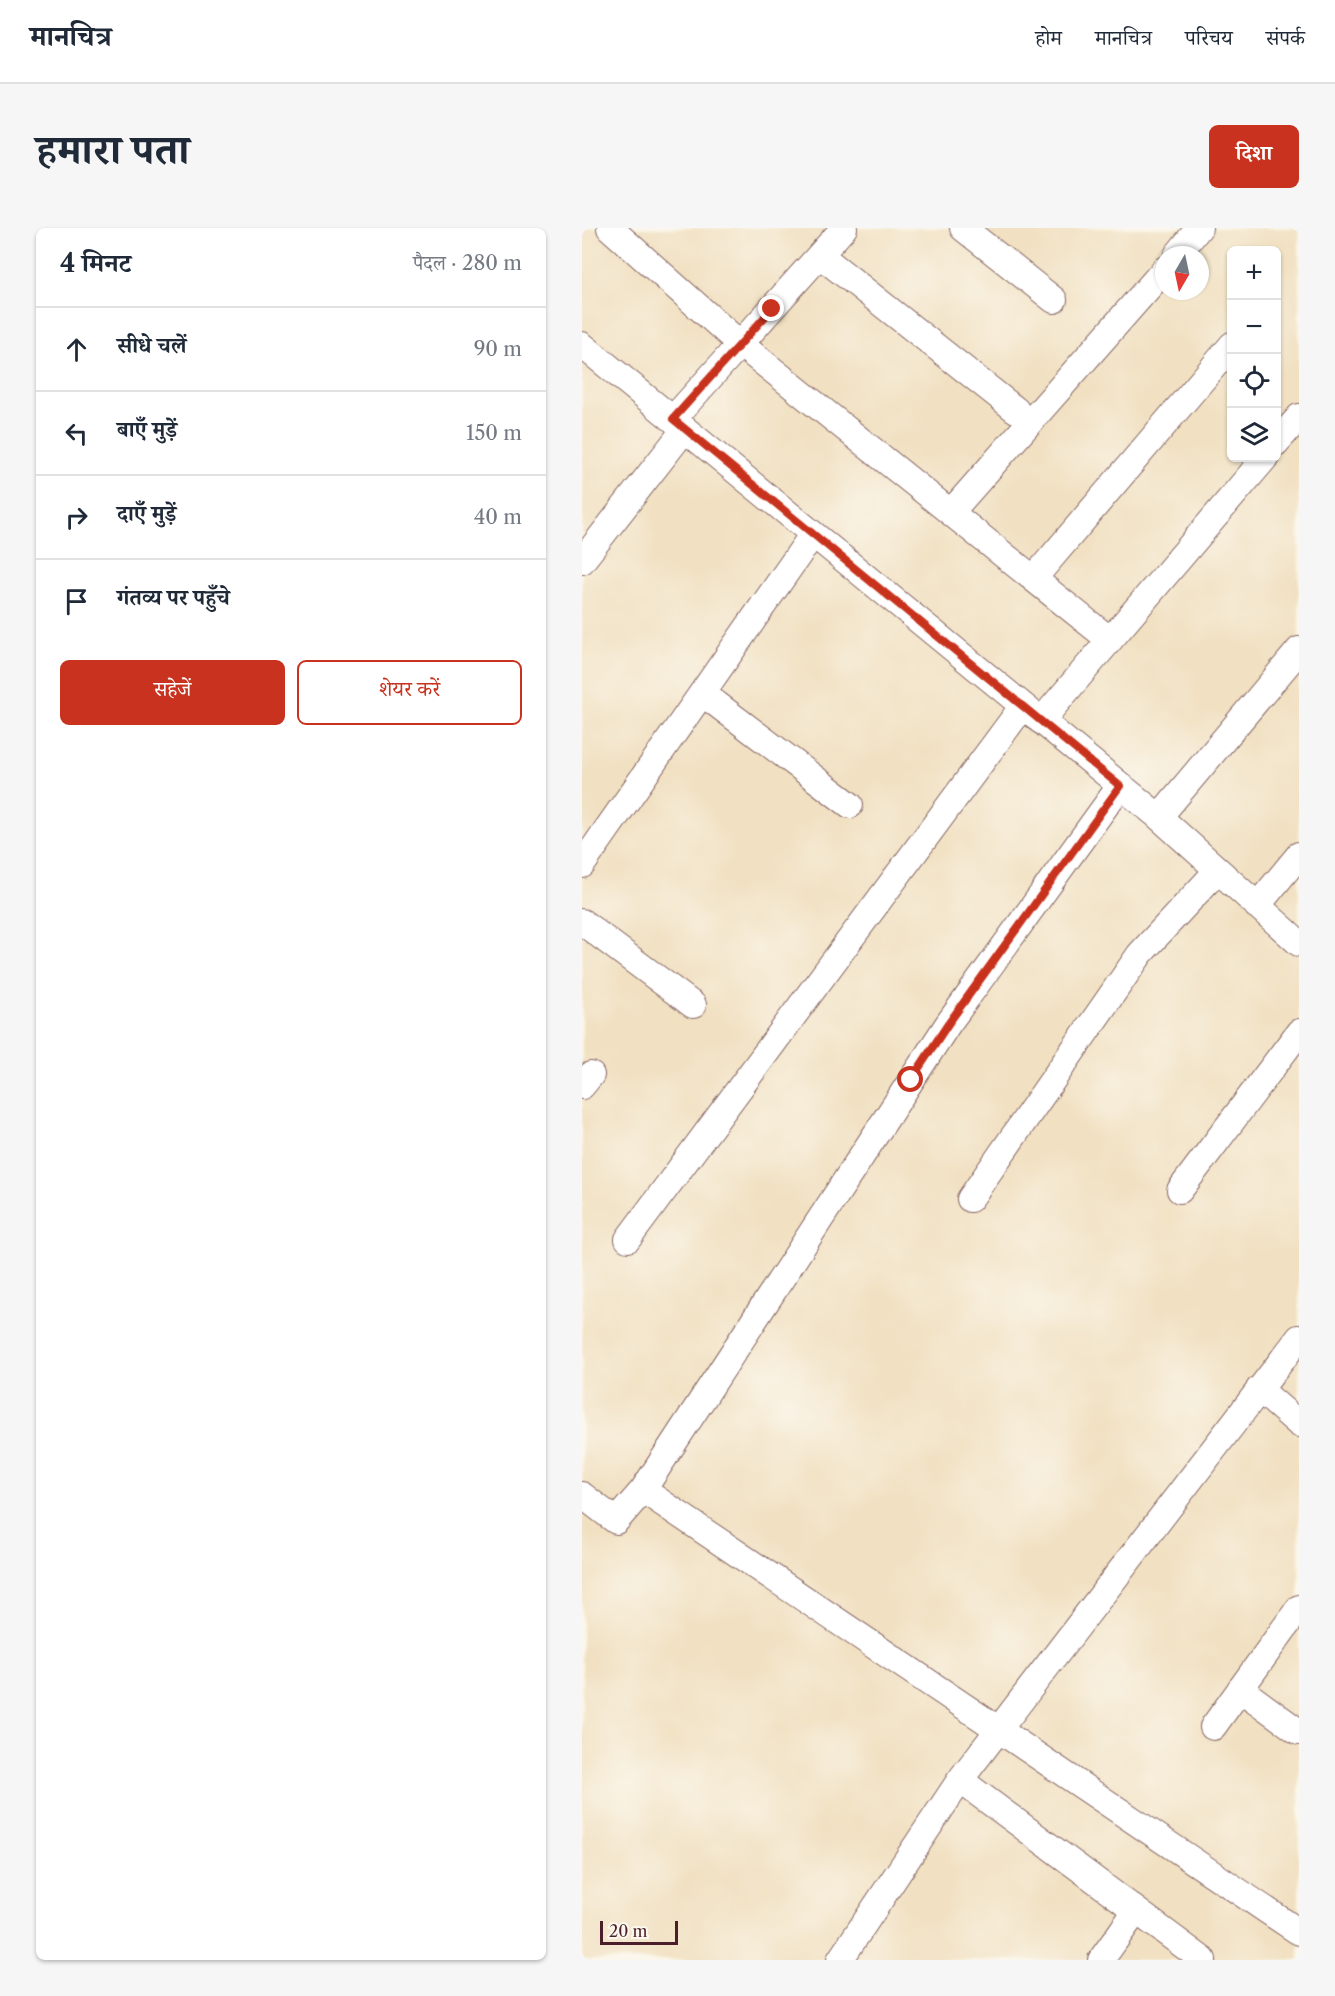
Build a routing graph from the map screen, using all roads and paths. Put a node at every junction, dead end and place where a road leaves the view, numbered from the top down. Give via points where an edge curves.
1 (610, 228) edge
2 (844, 228) edge
3 (963, 228) edge
4 (1199, 228) edge
5 (1184, 246) edge
6 (820, 255) junction
7 (1155, 280) edge
8 (1054, 300) dead end
9 (740, 344) junction
10 (582, 345) edge
11 (1227, 351) edge
12 (1016, 410) dead end
13 (1299, 417) edge
14 (679, 424) junction
15 (1281, 437) edge
16 (1262, 462) edge
17 (951, 512) junction
18 (813, 534) junction
19 (582, 561) edge
20 (1034, 578) junction
21 (1110, 640) junction
22 (1299, 650) edge
23 (702, 693) junction
24 (1032, 713) junction
25 (1120, 786) junction
26 (850, 805) dead end
27 (1159, 817) junction
28 (1299, 855) edge
29 (582, 865) edge
30 (1218, 870) junction
31 (1257, 906) junction
32 (582, 922) edge
33 (1299, 943) edge
34 (693, 1005) dead end
35 (1299, 1032) edge
36 (1180, 1190) dead end
37 (970, 1199) dead end
38 (628, 1239) dead end
39 (1299, 1338) edge
40 (1259, 1389) junction
41 (1299, 1424) edge
42 (643, 1490) junction
43 (582, 1495) edge
44 (1299, 1608) edge
45 (1240, 1689) junction
46 (1213, 1727) dead end
47 (1000, 1729) junction
48 (1299, 1732) edge
49 (960, 1780) junction
50 (1136, 1911) junction
51 (1299, 1932) edge
52 (840, 1960) edge
53 (1101, 1960) edge
54 (1203, 1960) edge

1 - 9 street
2 - 6 street
3 - 8 street
4 - 5 street
6 - 9 street
6 - 12 street
7 - 17 street
9 - 14 street
9 - 17 street
10 - 14 street
11 - 20 street
13 - 15 street
14 - 18 street
14 - 19 street
16 - 21 street
17 - 20 street
18 - 23 street
18 - 24 street
20 - 21 street
21 - 24 street
22 - 27 street
23 - 26 street
23 - 29 street
24 - 25 street
24 - 38 street
25 - 27 street
25 - 42 street via 948,1024
27 - 30 street
28 - 31 street
30 - 31 street
30 - 37 street via 1140,954
31 - 33 street
32 - 34 street
35 - 36 street
39 - 40 street
40 - 41 street
40 - 47 street
42 - 43 street via 616,1521
42 - 47 street
44 - 45 street
45 - 46 street
45 - 48 street
47 - 49 street
47 - 51 street
49 - 50 street
49 - 52 street
50 - 53 street
50 - 54 street

